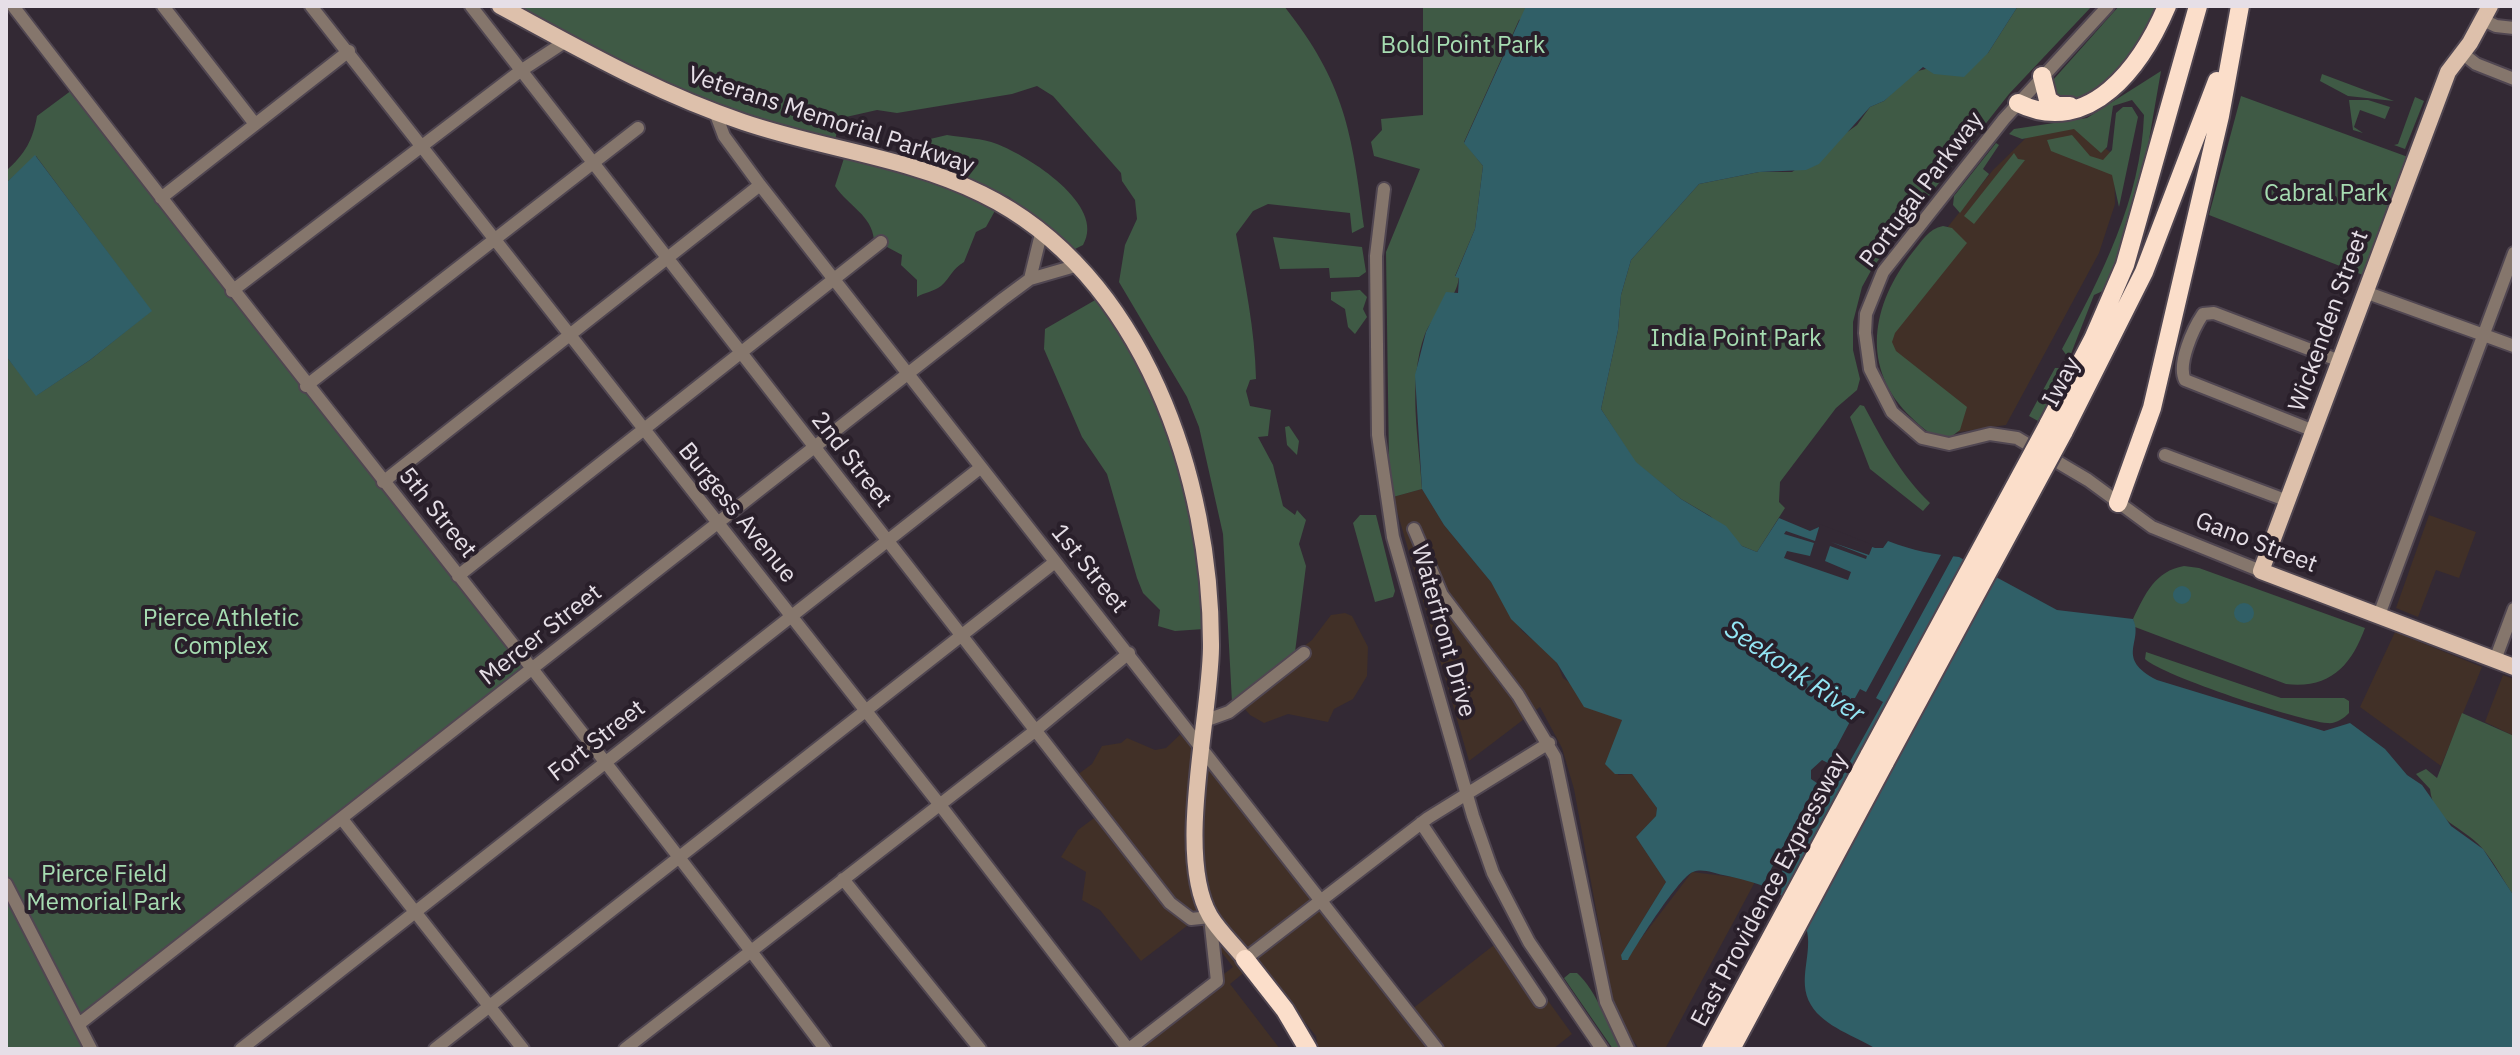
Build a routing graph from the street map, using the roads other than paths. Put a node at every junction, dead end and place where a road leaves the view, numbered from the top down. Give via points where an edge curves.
1 (13, 6) edge
2 (163, 6) edge
3 (311, 6) edge
4 (471, 6) edge
5 (500, 6) edge
6 (2108, 6) edge
7 (2167, 6) edge
8 (2196, 6) edge
9 (2240, 6) edge
10 (2486, 13) edge
11 (2514, 28) edge
12 (563, 43) junction
13 (349, 51) junction
14 (2462, 53) junction
15 (519, 72) junction
16 (2042, 76) junction
17 (2514, 79) edge
18 (2018, 103) junction
19 (2080, 107) junction
20 (715, 112) junction
21 (255, 124) junction
22 (638, 128) dead end
23 (421, 146) junction
24 (592, 165) junction
25 (760, 185) junction
26 (1384, 189) dead end
27 (161, 198) junction
28 (1041, 234) junction
29 (495, 241) junction
30 (881, 242) dead end
31 (2514, 253) edge
32 (666, 259) junction
33 (1075, 266) junction
34 (834, 278) junction
35 (1030, 279) junction
36 (232, 291) junction
37 (2365, 292) junction
38 (2483, 334) junction
39 (571, 335) junction
40 (2514, 346) edge
41 (741, 353) junction
42 (2340, 361) junction
43 (909, 373) junction
44 (306, 386) junction
45 (642, 429) junction
46 (2055, 429) junction
47 (2314, 431) junction
48 (1997, 434) joint
49 (814, 448) junction
50 (2165, 455) dead end
51 (980, 468) junction
52 (383, 482) junction
53 (2288, 501) junction
54 (2118, 503) junction
55 (718, 523) junction
56 (1414, 529) dead end
57 (886, 542) junction
58 (1055, 562) junction
59 (2261, 571) junction
60 (458, 576) junction
61 (2514, 609) edge
62 (2379, 615) junction
63 (791, 616) junction
64 (960, 636) junction
65 (1129, 653) junction
66 (1304, 653) dead end
67 (2495, 660) junction
68 (2514, 667) edge
69 (531, 671) junction
70 (865, 712) junction
71 (1207, 720) junction
72 (1036, 730) junction
73 (1549, 743) junction
74 (1203, 749) junction
75 (1878, 758) junction
76 (606, 763) junction
77 (1468, 795) junction
78 (940, 805) junction
79 (342, 819) junction
80 (1421, 823) junction
81 (678, 858) junction
82 (843, 879) junction
83 (6, 884) edge
84 (1322, 900) junction
85 (415, 912) junction
86 (1210, 917) junction
87 (752, 953) junction
88 (1245, 959) junction
89 (1540, 1001) dead end
90 (489, 1006) junction
91 (79, 1024) junction
92 (91, 1049) edge
93 (241, 1049) edge
94 (435, 1049) edge
95 (523, 1049) edge
96 (625, 1049) edge
97 (825, 1049) edge
98 (980, 1049) edge
99 (1128, 1049) edge
100 (1308, 1049) edge
101 (1437, 1049) edge
102 (1602, 1049) edge
103 (1628, 1049) edge
104 (1711, 1049) edge
105 (1731, 1049) edge

1 - 27 street, 5th Street
2 - 21 street
3 - 13 street, Burgess Avenue
4 - 15 street, 2nd Street
5 - 12 main road, Veterans Memorial Parkway
6 - 16 street, Portugal Parkway
7 - 19 highway via 2127,74 2100,98
8 - 46 highway, Iway via 2125,265
9 - 46 highway, Iway via 2168,217 2120,325
9 - 54 highway via 2152,408
10 - 11 street via 2496,26
10 - 14 main road, Wickenden Street
12 - 15 street
12 - 20 main road, Veterans Memorial Parkway
13 - 21 street
13 - 23 street, Burgess Avenue
14 - 17 street
14 - 37 main road, Wickenden Street via 2448,72
15 - 23 street
15 - 24 street, 2nd Street
16 - 18 street, Portugal Parkway
16 - 19 highway via 2045,96 2052,103
18 - 19 highway via 2053,114
18 - 48 street, Portugal Parkway via 1887,266 1865,323 1874,382 1907,428 1942,444
20 - 25 street, 1st Street via 724,136
20 - 28 main road, Veterans Memorial Parkway via 932,174 982,194
21 - 27 street
22 - 24 street
23 - 29 street, Burgess Avenue
23 - 36 street
24 - 29 street
24 - 32 street, 2nd Street
25 - 32 street
25 - 34 street, 1st Street
26 - 77 street, Waterfront Drive via 1376,256 1382,483
27 - 36 street, 5th Street
28 - 33 main road, Veterans Memorial Parkway
28 - 35 street
29 - 39 street, Burgess Avenue
29 - 44 street
30 - 34 street
31 - 38 street
32 - 39 street
32 - 41 street, 2nd Street
33 - 35 street, Mercer Street
33 - 71 main road, Veterans Memorial Parkway via 1121,323 1152,377 1187,468 1209,602
34 - 41 street
34 - 43 street, 1st Street
35 - 43 street, Mercer Street
36 - 44 street, 5th Street
37 - 38 street
37 - 42 main road, Wickenden Street
38 - 40 street
38 - 62 street
39 - 45 street, Burgess Avenue
39 - 52 street
41 - 45 street
41 - 49 street, 2nd Street
42 - 47 main road, Wickenden Street
42 - 47 street via 2208,313 2195,330 2182,370 2185,380
43 - 49 street, Mercer Street
43 - 51 street, 1st Street
44 - 52 street, 5th Street
45 - 55 street, Burgess Avenue
45 - 60 street
46 - 75 highway, Iway, bridge
47 - 53 main road, Wickenden Street
48 - 54 street, Gano Street via 2028,444
49 - 55 street, Mercer Street
49 - 57 street, 2nd Street
50 - 53 street
51 - 57 street, Fort Street
51 - 58 street, 1st Street
52 - 60 street, 5th Street
53 - 59 main road, Wickenden Street
54 - 59 street, Gano Street via 2170,536
55 - 63 street, Burgess Avenue
55 - 69 street, Mercer Street
56 - 73 street via 1442,595
57 - 63 street, Fort Street
57 - 64 street, 2nd Street
58 - 64 street
58 - 65 street, 1st Street
59 - 62 main road, Gano Street
60 - 69 street, 5th Street
61 - 67 street
62 - 67 main road, Gano Street
63 - 70 street, Burgess Avenue
63 - 76 street, Fort Street
64 - 70 street
64 - 72 street, 2nd Street
65 - 72 street
65 - 74 street, 1st Street
66 - 71 street via 1229,712
67 - 68 main road, Gano Street
69 - 76 street, 5th Street
69 - 79 street, Mercer Street
70 - 78 street, Burgess Avenue
70 - 81 street
71 - 74 main road, Veterans Memorial Parkway
72 - 78 street
72 - 86 street, 2nd Street via 1170,903 1191,919
73 - 77 street
73 - 103 street via 1560,774 1606,1002
74 - 84 street, 1st Street
74 - 86 main road, Veterans Memorial Parkway via 1195,849
75 - 104 highway, East Providence Expressway
75 - 105 highway, East Providence Expressway
76 - 81 street, 5th Street
76 - 85 street, Fort Street
77 - 80 street
77 - 102 street, Waterfront Drive via 1490,864 1517,923
78 - 82 street
78 - 99 street, Burgess Avenue
79 - 85 street
79 - 91 street, Mercer Street
80 - 84 street
80 - 89 street
81 - 87 street, 5th Street
81 - 90 street
82 - 87 street
82 - 98 street
83 - 91 street
84 - 88 street
84 - 101 street, 1st Street
85 - 90 street
85 - 93 street, Fort Street
86 - 88 main road, Veterans Memorial Parkway
86 - 99 street via 1217,981
87 - 96 street
87 - 97 street, 5th Street
88 - 100 highway
90 - 94 street
90 - 95 street
91 - 92 street

